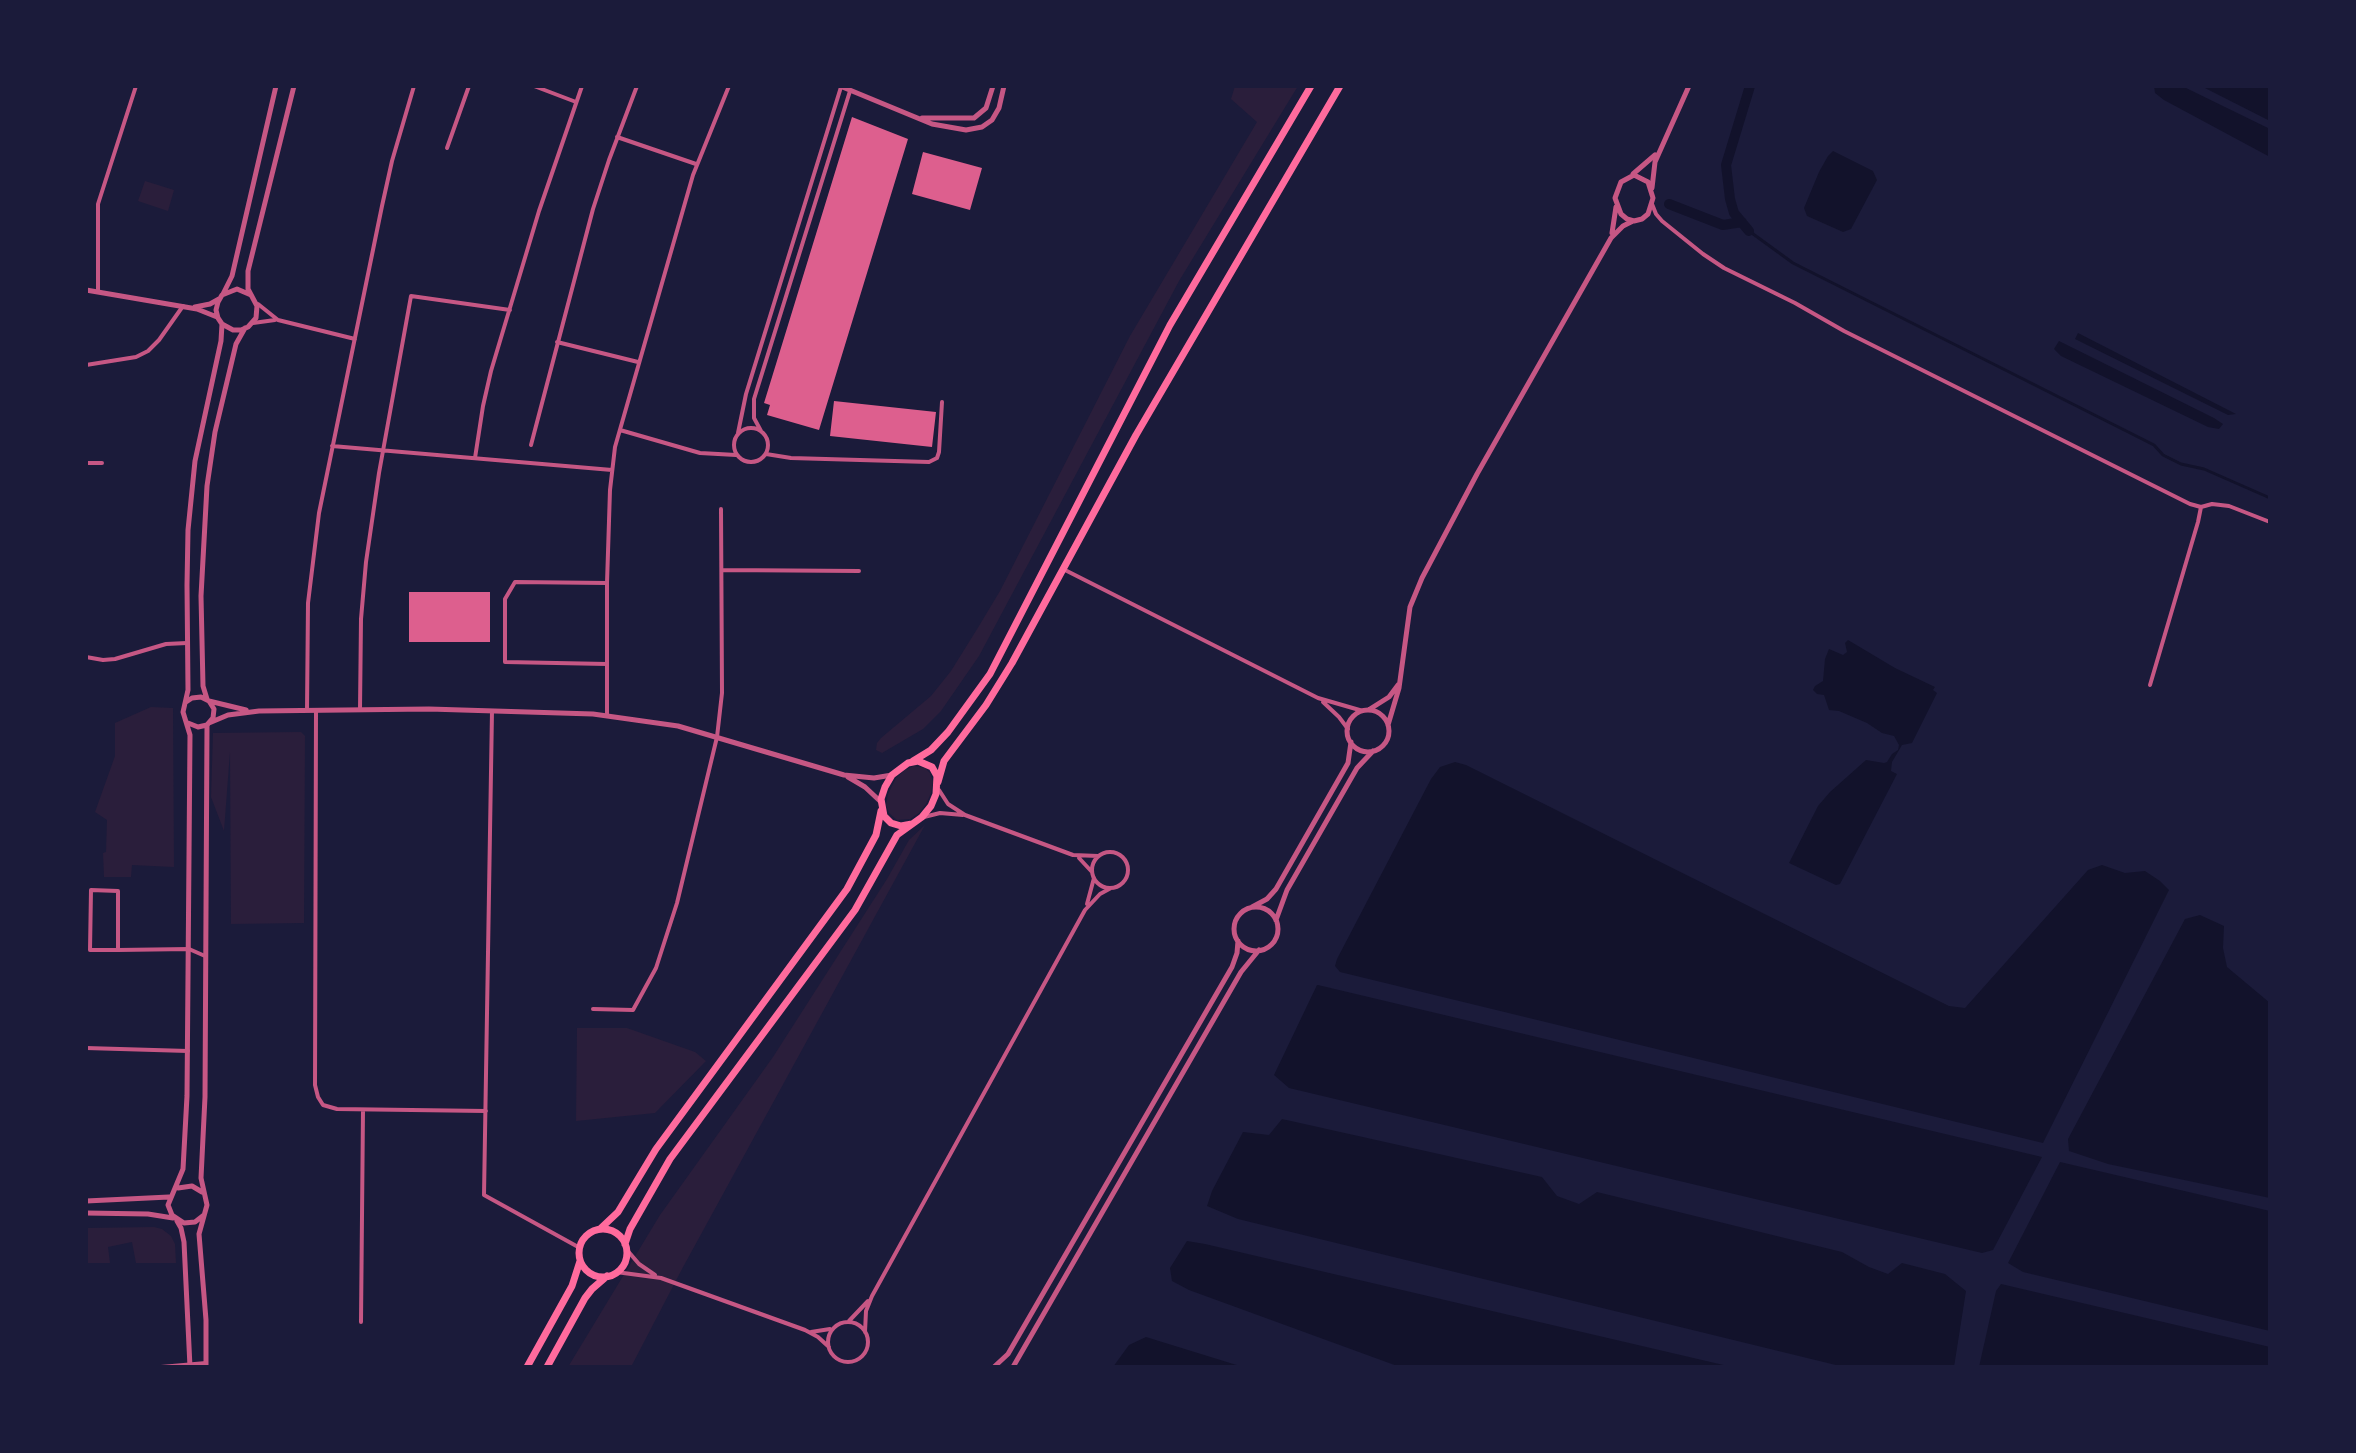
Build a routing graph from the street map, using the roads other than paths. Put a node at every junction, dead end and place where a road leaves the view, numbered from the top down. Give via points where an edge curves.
1 (136, 86) edge
2 (276, 86) edge
3 (294, 86) edge
4 (414, 86) edge
5 (469, 86) edge
6 (534, 86) edge
7 (582, 86) edge
8 (637, 86) edge
9 (729, 86) edge
10 (840, 86) edge
11 (993, 86) edge
12 (1004, 86) edge
13 (1311, 86) edge
14 (1340, 86) edge
15 (1689, 86) edge
16 (850, 91) junction
17 (576, 102) junction
18 (917, 117) junction
19 (617, 137) junction
20 (447, 148) dead end
21 (1661, 148) junction
22 (696, 164) junction
23 (1631, 175) junction
24 (1652, 189) junction
25 (1616, 202) junction
26 (1652, 204) junction
27 (1645, 217) junction
28 (1633, 221) junction
29 (1662, 221) junction
30 (1611, 238) junction
31 (86, 290) edge
32 (98, 291) junction
33 (251, 295) junction
34 (221, 297) junction
35 (256, 302) junction
36 (186, 307) junction
37 (510, 310) junction
38 (218, 318) junction
39 (278, 320) junction
40 (222, 324) junction
41 (251, 324) junction
42 (245, 328) junction
43 (355, 339) junction
44 (557, 342) junction
45 (638, 362) junction
46 (86, 365) edge
47 (942, 402) dead end
48 (620, 430) junction
49 (761, 431) junction
50 (738, 433) junction
51 (531, 445) dead end
52 (332, 446) junction
53 (383, 450) junction
54 (766, 454) junction
55 (736, 455) junction
56 (475, 458) junction
57 (86, 463) edge
58 (102, 463) dead end
59 (612, 470) junction
60 (2201, 507) junction
61 (721, 509) dead end
62 (2270, 522) edge
63 (1063, 569) junction
64 (722, 570) junction
65 (859, 571) dead end
66 (607, 583) junction
67 (187, 643) junction
68 (86, 657) edge
69 (607, 664) junction
70 (1400, 681) junction
71 (2150, 685) dead end
72 (1318, 698) junction
73 (208, 700) junction
74 (185, 703) junction
75 (360, 709) junction
76 (307, 710) junction
77 (316, 710) junction
78 (492, 710) junction
79 (259, 711) junction
80 (1365, 711) junction
81 (607, 715) junction
82 (187, 723) junction
83 (208, 724) junction
84 (1388, 725) junction
85 (1348, 729) junction
86 (717, 737) junction
87 (1351, 742) junction
88 (1373, 751) junction
89 (913, 761) junction
90 (844, 775) junction
91 (892, 775) junction
92 (938, 785) junction
93 (881, 804) junction
94 (965, 815) junction
95 (922, 817) junction
96 (912, 824) junction
97 (1073, 855) junction
98 (1098, 856) junction
99 (1093, 876) junction
100 (1111, 888) junction
101 (1252, 907) junction
102 (1085, 910) junction
103 (1276, 920) junction
104 (1238, 941) junction
105 (189, 949) junction
106 (118, 950) junction
107 (1259, 950) junction
108 (205, 956) junction
109 (593, 1009) dead end
110 (86, 1048) edge
111 (188, 1051) junction
112 (363, 1110) junction
113 (486, 1111) junction
114 (172, 1194) junction
115 (204, 1194) junction
116 (86, 1201) edge
117 (86, 1213) edge
118 (204, 1215) junction
119 (176, 1219) junction
120 (600, 1229) junction
121 (626, 1247) junction
122 (580, 1248) junction
123 (581, 1259) junction
124 (616, 1272) junction
125 (607, 1276) junction
126 (661, 1278) junction
127 (872, 1296) junction
128 (361, 1322) dead end
129 (845, 1322) junction
130 (833, 1328) junction
131 (805, 1330) junction
132 (865, 1332) junction
133 (829, 1347) junction
134 (190, 1365) edge
135 (206, 1365) edge
136 (161, 1367) edge
137 (527, 1367) edge
138 (547, 1367) edge
139 (994, 1367) edge
140 (1013, 1367) edge

1 - 32 street via 98,200
2 - 34 street via 232,276
3 - 33 street via 248,271
4 - 43 street via 392,161
5 - 20 street
6 - 17 street
7 - 17 street
8 - 19 street
9 - 22 street
10 - 16 street
10 - 50 street
11 - 18 street via 986,108 974,118
12 - 18 street via 996,114 982,127 957,129
13 - 89 highway via 1170,325 990,674 938,744
14 - 63 highway via 1185,347
15 - 21 street
16 - 18 street
16 - 49 street via 754,399 754,418
17 - 37 street
19 - 22 street
19 - 44 street
21 - 23 street
21 - 24 street
22 - 45 street
23 - 24 street via 1645,179
23 - 25 street via 1619,185
24 - 26 street
25 - 28 street via 1624,217
25 - 30 street
26 - 27 street
26 - 29 street
27 - 28 street
27 - 29 street
28 - 30 street
29 - 60 street via 1724,268
30 - 70 street via 1416,590
31 - 32 street
32 - 36 street
33 - 34 street via 237,289
33 - 35 street
34 - 36 street
34 - 38 street
35 - 39 street
35 - 41 street
36 - 38 street
36 - 46 street via 148,351
37 - 53 street via 411,296
37 - 56 street
38 - 40 street
39 - 41 street
39 - 43 street
40 - 42 street via 233,330
40 - 67 street via 193,476
41 - 42 street
42 - 73 street via 233,357 207,486 201,596 203,686
43 - 52 street
44 - 45 street
44 - 51 street
45 - 48 street
47 - 54 street via 937,458 932,461
48 - 55 street via 700,453
48 - 59 street
49 - 50 street
49 - 54 street via 768,442
50 - 55 street
52 - 53 street
52 - 76 street via 310,588
53 - 56 street
53 - 75 street via 363,589
54 - 55 street via 751,463
56 - 59 street
57 - 58 street
59 - 66 street
60 - 62 street via 2229,506
60 - 71 street
61 - 64 street
63 - 72 street
63 - 92 highway via 1000,684 944,761
64 - 65 street
64 - 86 street via 723,685
66 - 69 street
66 - 69 street via 515,582 505,599 505,662
67 - 68 street via 115,659
67 - 74 street
69 - 81 street
70 - 80 street via 1389,697
70 - 84 street
72 - 80 street
72 - 85 street
73 - 74 street via 195,697
73 - 79 street
73 - 83 street via 214,712
74 - 82 street
75 - 77 street
75 - 78 street
76 - 77 street
76 - 79 street
77 - 112 street via 315,1085 327,1107
78 - 81 street
78 - 113 street
79 - 83 street via 222,716
80 - 84 street via 1379,713
80 - 85 street via 1353,716
81 - 86 street
82 - 83 street
82 - 105 street
83 - 108 street
84 - 88 street via 1386,742
85 - 87 street
86 - 90 street
86 - 109 street via 656,968 633,1010
87 - 88 street
87 - 101 street via 1348,763 1276,889
88 - 103 street via 1357,768 1282,900
89 - 91 highway
89 - 92 highway via 932,767
90 - 91 street
90 - 93 street
91 - 93 highway
92 - 94 street via 948,804
92 - 95 highway
93 - 96 highway via 891,823
93 - 120 highway via 876,835 847,889 662,1139 618,1212
94 - 95 street
94 - 97 street
95 - 96 highway
96 - 121 highway via 897,835 846,921 670,1159 630,1229
97 - 98 street
97 - 99 street
98 - 99 street
98 - 100 street via 1114,852 1127,864 1124,881
99 - 100 street
99 - 102 street
100 - 102 street
101 - 103 street via 1266,910
101 - 104 street via 1236,920
102 - 127 street
103 - 107 street via 1274,940
104 - 107 street
104 - 139 street via 1232,967 1008,1354
105 - 106 street
105 - 108 street
105 - 111 street
106 - 106 street via 118,891 91,890 90,950
107 - 140 street via 1241,972
108 - 115 street
110 - 111 street
111 - 114 street via 184,1161
112 - 113 street
112 - 128 street
113 - 122 street via 484,1195
114 - 115 street via 188,1185
114 - 116 street
114 - 119 street via 169,1208
115 - 118 street
117 - 119 street
118 - 119 street via 192,1223
118 - 135 street via 199,1237
119 - 134 street via 184,1242
120 - 121 highway via 619,1235
120 - 122 highway via 589,1233
121 - 124 highway via 625,1263
121 - 126 street via 639,1264
122 - 123 highway
123 - 125 highway via 591,1273
123 - 137 highway via 576,1278
124 - 125 highway
124 - 126 street
125 - 138 highway via 585,1298
126 - 131 street
127 - 129 street
127 - 132 street
129 - 130 street
129 - 132 street
130 - 131 street
130 - 133 street
131 - 133 street
132 - 133 street via 867,1347 854,1360 840,1360
134 - 135 street
134 - 136 street

